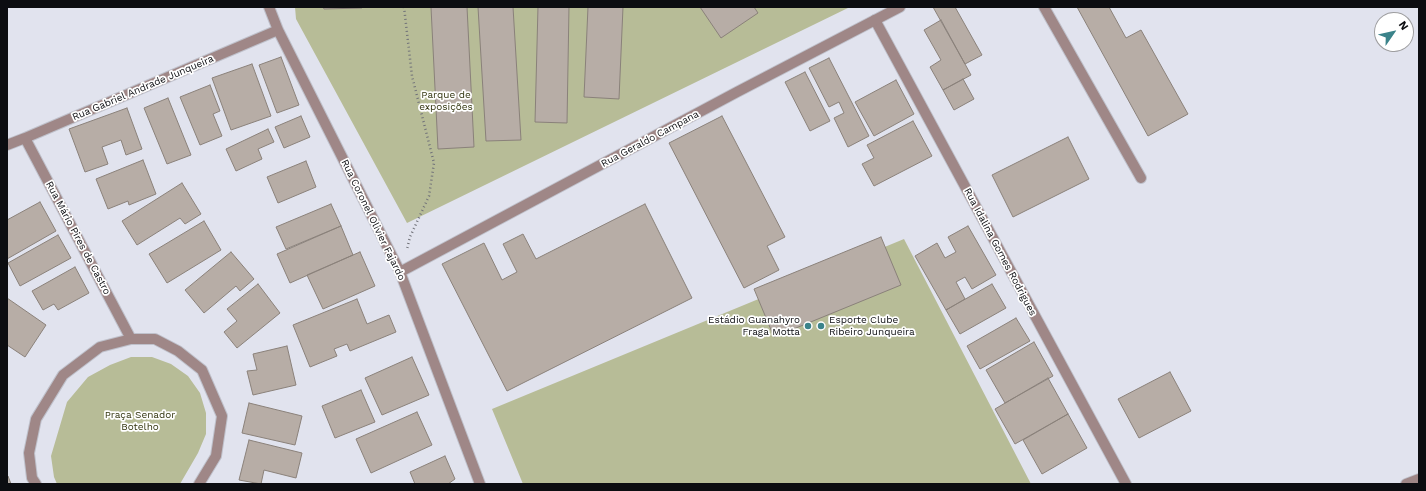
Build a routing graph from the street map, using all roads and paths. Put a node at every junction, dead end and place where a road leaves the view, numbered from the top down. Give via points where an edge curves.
1 (269, 7) edge
2 (404, 7) edge
3 (900, 7) edge
4 (1044, 7) edge
5 (875, 20) junction
6 (278, 30) junction
7 (25, 138) junction
8 (7, 145) edge
9 (1141, 178) dead end
10 (400, 272) junction
11 (131, 339) junction
12 (1419, 479) edge
13 (36, 484) edge
14 (199, 484) edge
15 (480, 484) edge
16 (1126, 484) edge
17 (1406, 484) edge

1 - 6 street, Rua Coronel Olivier Fajardo
2 - 10 path via 412,76 434,163 430,196 410,237
3 - 5 street, Rua Geraldo Campana
4 - 9 street
5 - 10 street, Rua Geraldo Campana
5 - 16 street, Rua Idalina Gomes Rodrigues
6 - 7 street, Rua Gabriel Andrade Junqueira
6 - 10 street, Rua Coronel Olivier Fajardo
7 - 8 street, Rua Gabriel Andrade Junqueira
7 - 11 street, Rua Mário Pires de Castro
10 - 15 street, Rua Coronel Olivier Fajardo
11 - 13 street via 100,347 63,375 36,419 29,453 32,478
11 - 14 street via 155,339 178,351 202,370 222,416 216,456
12 - 17 street

